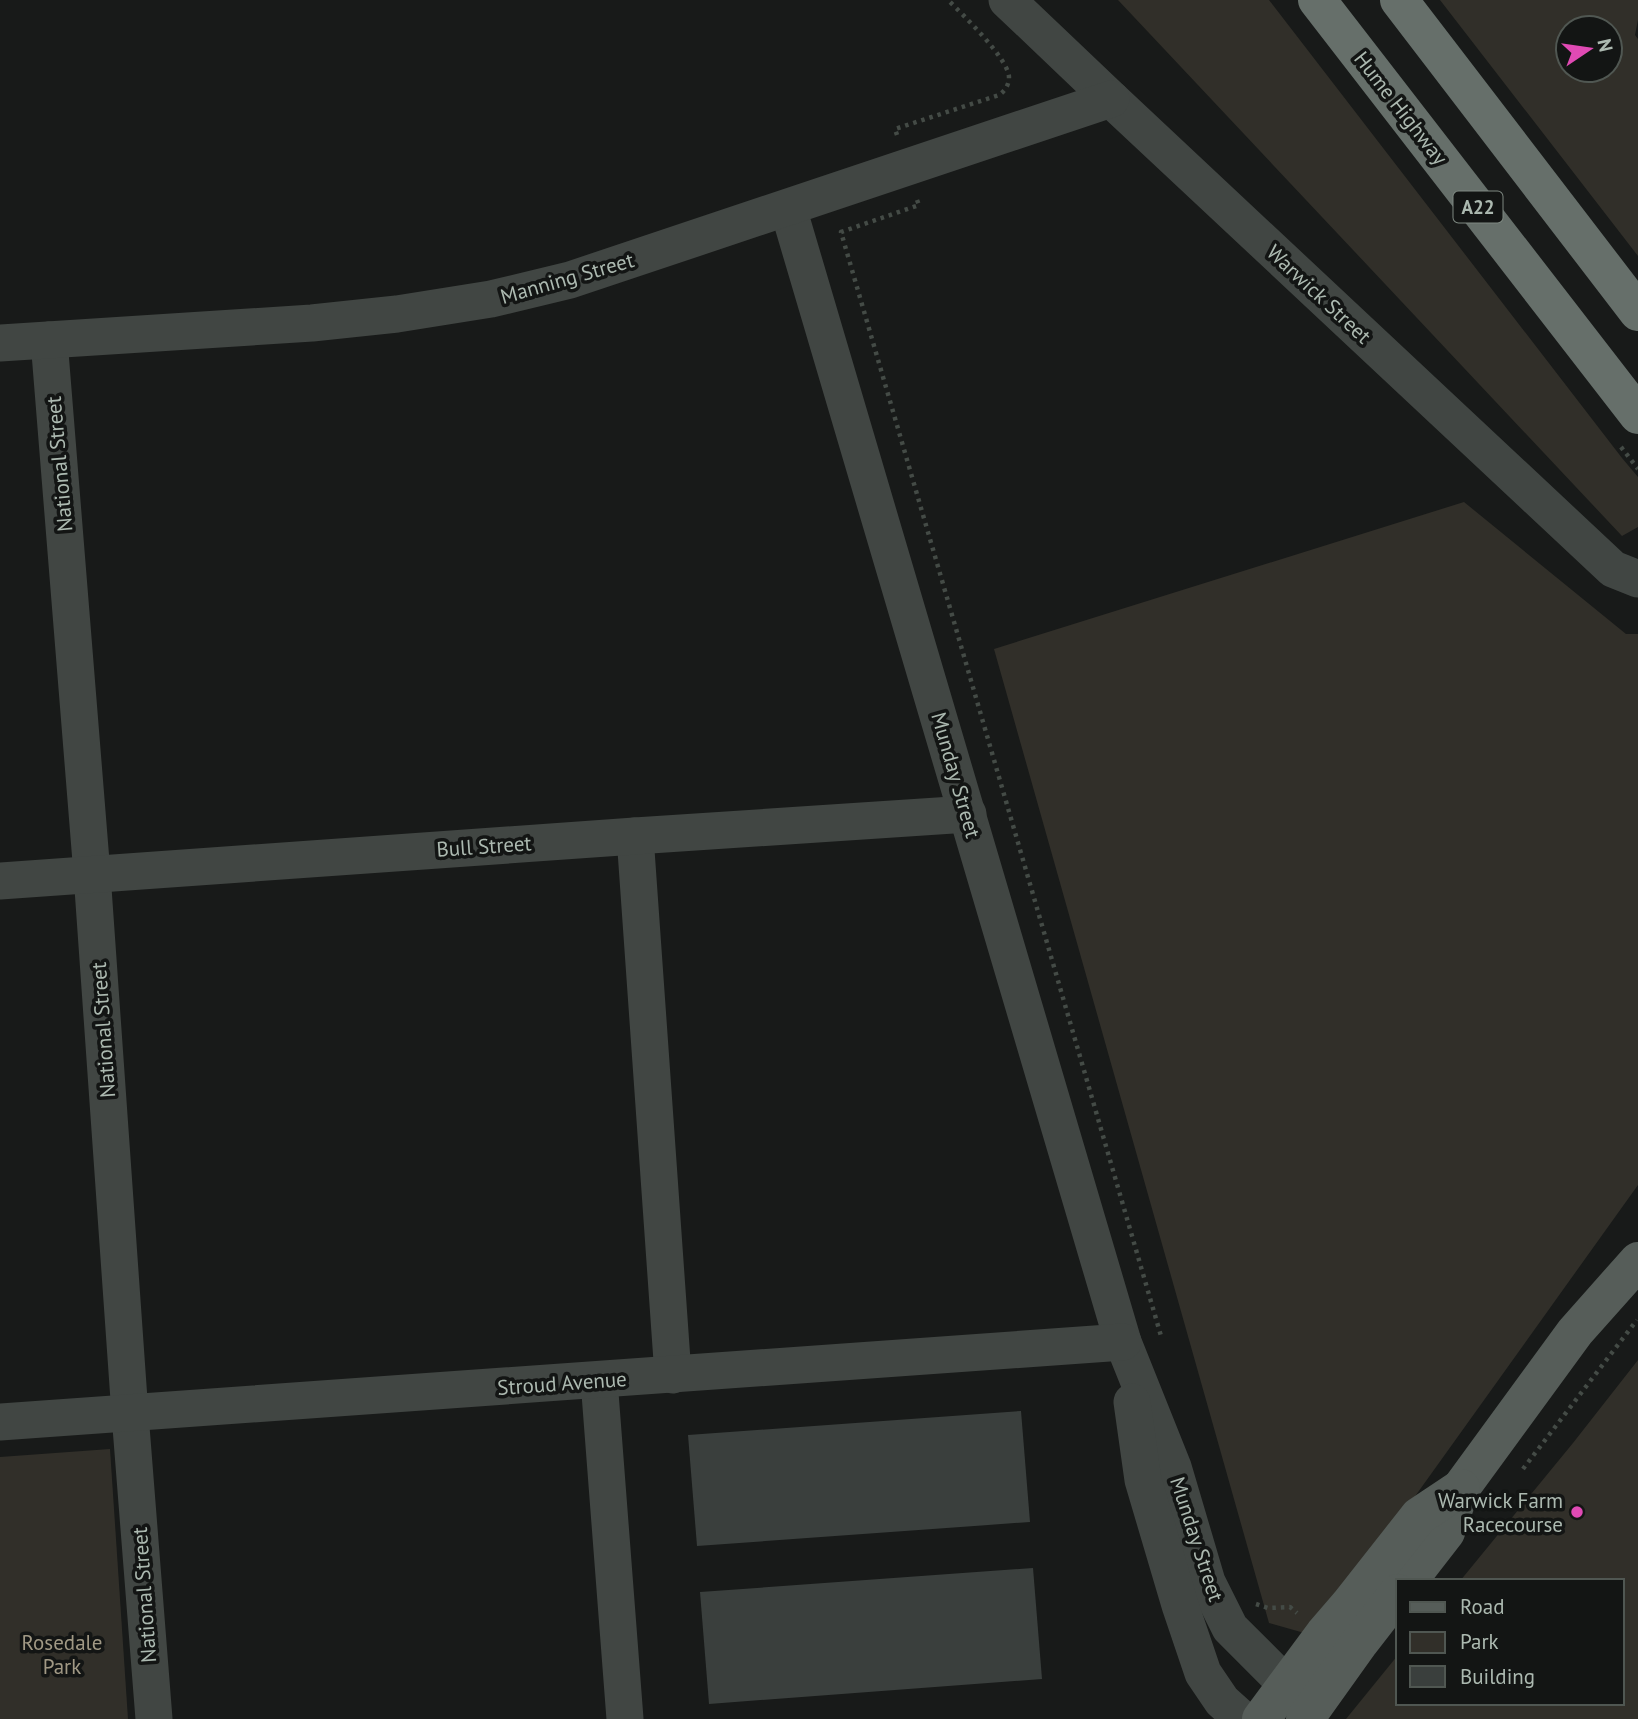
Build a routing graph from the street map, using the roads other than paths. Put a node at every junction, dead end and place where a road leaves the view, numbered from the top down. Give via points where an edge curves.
1 (1007, 0) edge
2 (1317, 0) edge
3 (1399, 0) edge
4 (1111, 99) junction
5 (788, 208) junction
6 (1638, 312) edge
7 (49, 340) junction
8 (0, 343) edge
9 (1638, 415) edge
10 (1638, 579) edge
11 (968, 814) junction
12 (635, 836) junction
13 (92, 874) junction
14 (0, 881) edge
15 (1638, 1261) edge
16 (1123, 1342) junction
17 (673, 1375) junction
18 (598, 1380) junction
19 (130, 1414) junction
20 (0, 1422) edge
21 (1461, 1488) junction
22 (1410, 1579) edge
23 (1396, 1596) edge
24 (1302, 1703) edge
25 (154, 1719) edge
26 (625, 1719) edge
27 (1242, 1719) edge
28 (1261, 1719) edge

1 - 4 street, Warwick Street
2 - 9 highway, Hume Highway / A22
3 - 6 highway
4 - 5 street, Manning Street
4 - 10 street, Warwick Street via 1613,569
5 - 7 street, Manning Street via 570,280 491,299 312,323
5 - 11 street, Munday Street
7 - 8 street, Manning Street
7 - 13 street, National Street
11 - 12 street, Bull Street
11 - 16 street, Munday Street
12 - 13 street, Bull Street
12 - 17 street
13 - 14 street, Bull Street
13 - 19 street, National Street
15 - 21 main road via 1575,1332
16 - 17 street, Stroud Avenue
16 - 24 street, Munday Street via 1173,1467 1213,1594 1230,1628
16 - 27 street, Munday Street via 1143,1480 1180,1605 1203,1673 1222,1701
17 - 18 street, Stroud Avenue
18 - 19 street, Stroud Avenue
18 - 26 street
19 - 20 street, Stroud Avenue
19 - 25 street, National Street
21 - 22 main road via 1446,1532
21 - 24 main road via 1419,1516 1324,1634
23 - 24 main road via 1355,1648
24 - 28 main road

